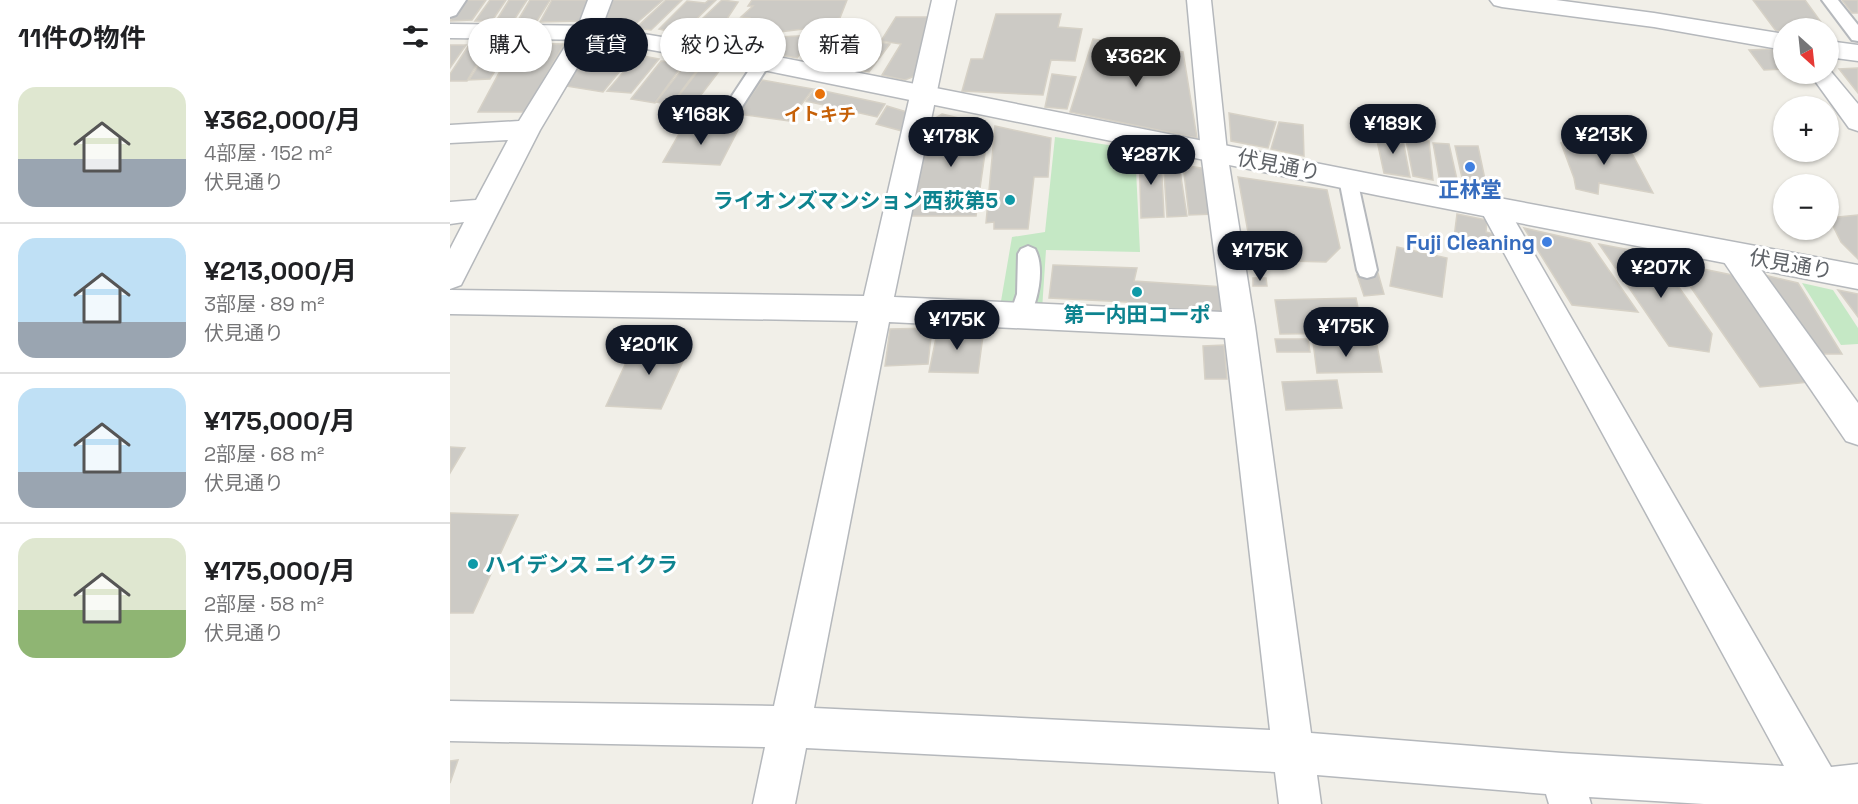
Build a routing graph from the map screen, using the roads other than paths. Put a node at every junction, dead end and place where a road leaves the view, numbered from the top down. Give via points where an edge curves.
1 (458, 0) edge
2 (600, 0) edge
3 (944, 0) edge
4 (1199, 0) edge
5 (1508, 0) edge
6 (1830, 0) edge
7 (1648, 10) edge
8 (450, 12) edge
9 (593, 18) edge
10 (450, 31) edge
11 (564, 34) edge
12 (1858, 36) edge
13 (1773, 39) edge
14 (1839, 51) edge
15 (1858, 54) edge
16 (564, 65) edge
17 (786, 67) edge
18 (756, 72) edge
19 (1830, 84) edge
20 (924, 95) junction
21 (728, 115) dead end
22 (1858, 122) edge
23 (527, 130) junction
24 (450, 134) edge
25 (1214, 152) junction
26 (1348, 179) junction
27 (1493, 207) junction
28 (487, 210) junction
29 (450, 213) edge
30 (1029, 254) dead end
31 (1734, 254) junction
32 (1367, 270) dead end
33 (1858, 277) edge
34 (450, 278) edge
35 (450, 302) edge
36 (876, 309) junction
37 (1020, 317) junction
38 (1239, 326) junction
39 (1858, 430) edge
40 (450, 721) edge
41 (791, 728) junction
42 (1293, 752) junction
43 (1566, 789) edge
44 (1836, 793) edge
45 (774, 804) edge
46 (1300, 804) edge

1 - 8 lane
2 - 9 street
3 - 20 street
4 - 25 street
5 - 7 street
6 - 12 lane
7 - 13 street
10 - 11 street, 伏見通り
14 - 15 street
16 - 23 street
17 - 20 street, 伏見通り
18 - 21 lane
19 - 22 street
20 - 25 street, 伏見通り
20 - 36 street
23 - 24 street
23 - 28 street
25 - 26 street, 伏見通り
25 - 38 street
26 - 27 street, 伏見通り
26 - 32 lane
27 - 31 street, 伏見通り
27 - 44 street
28 - 29 street
28 - 34 street
30 - 37 lane via 1030,288
31 - 33 street, 伏見通り
31 - 39 street
35 - 36 street
36 - 37 street
36 - 41 street
37 - 38 street
38 - 42 street
40 - 41 street
41 - 42 street
41 - 45 street
42 - 43 street
42 - 46 street
43 - 44 street

